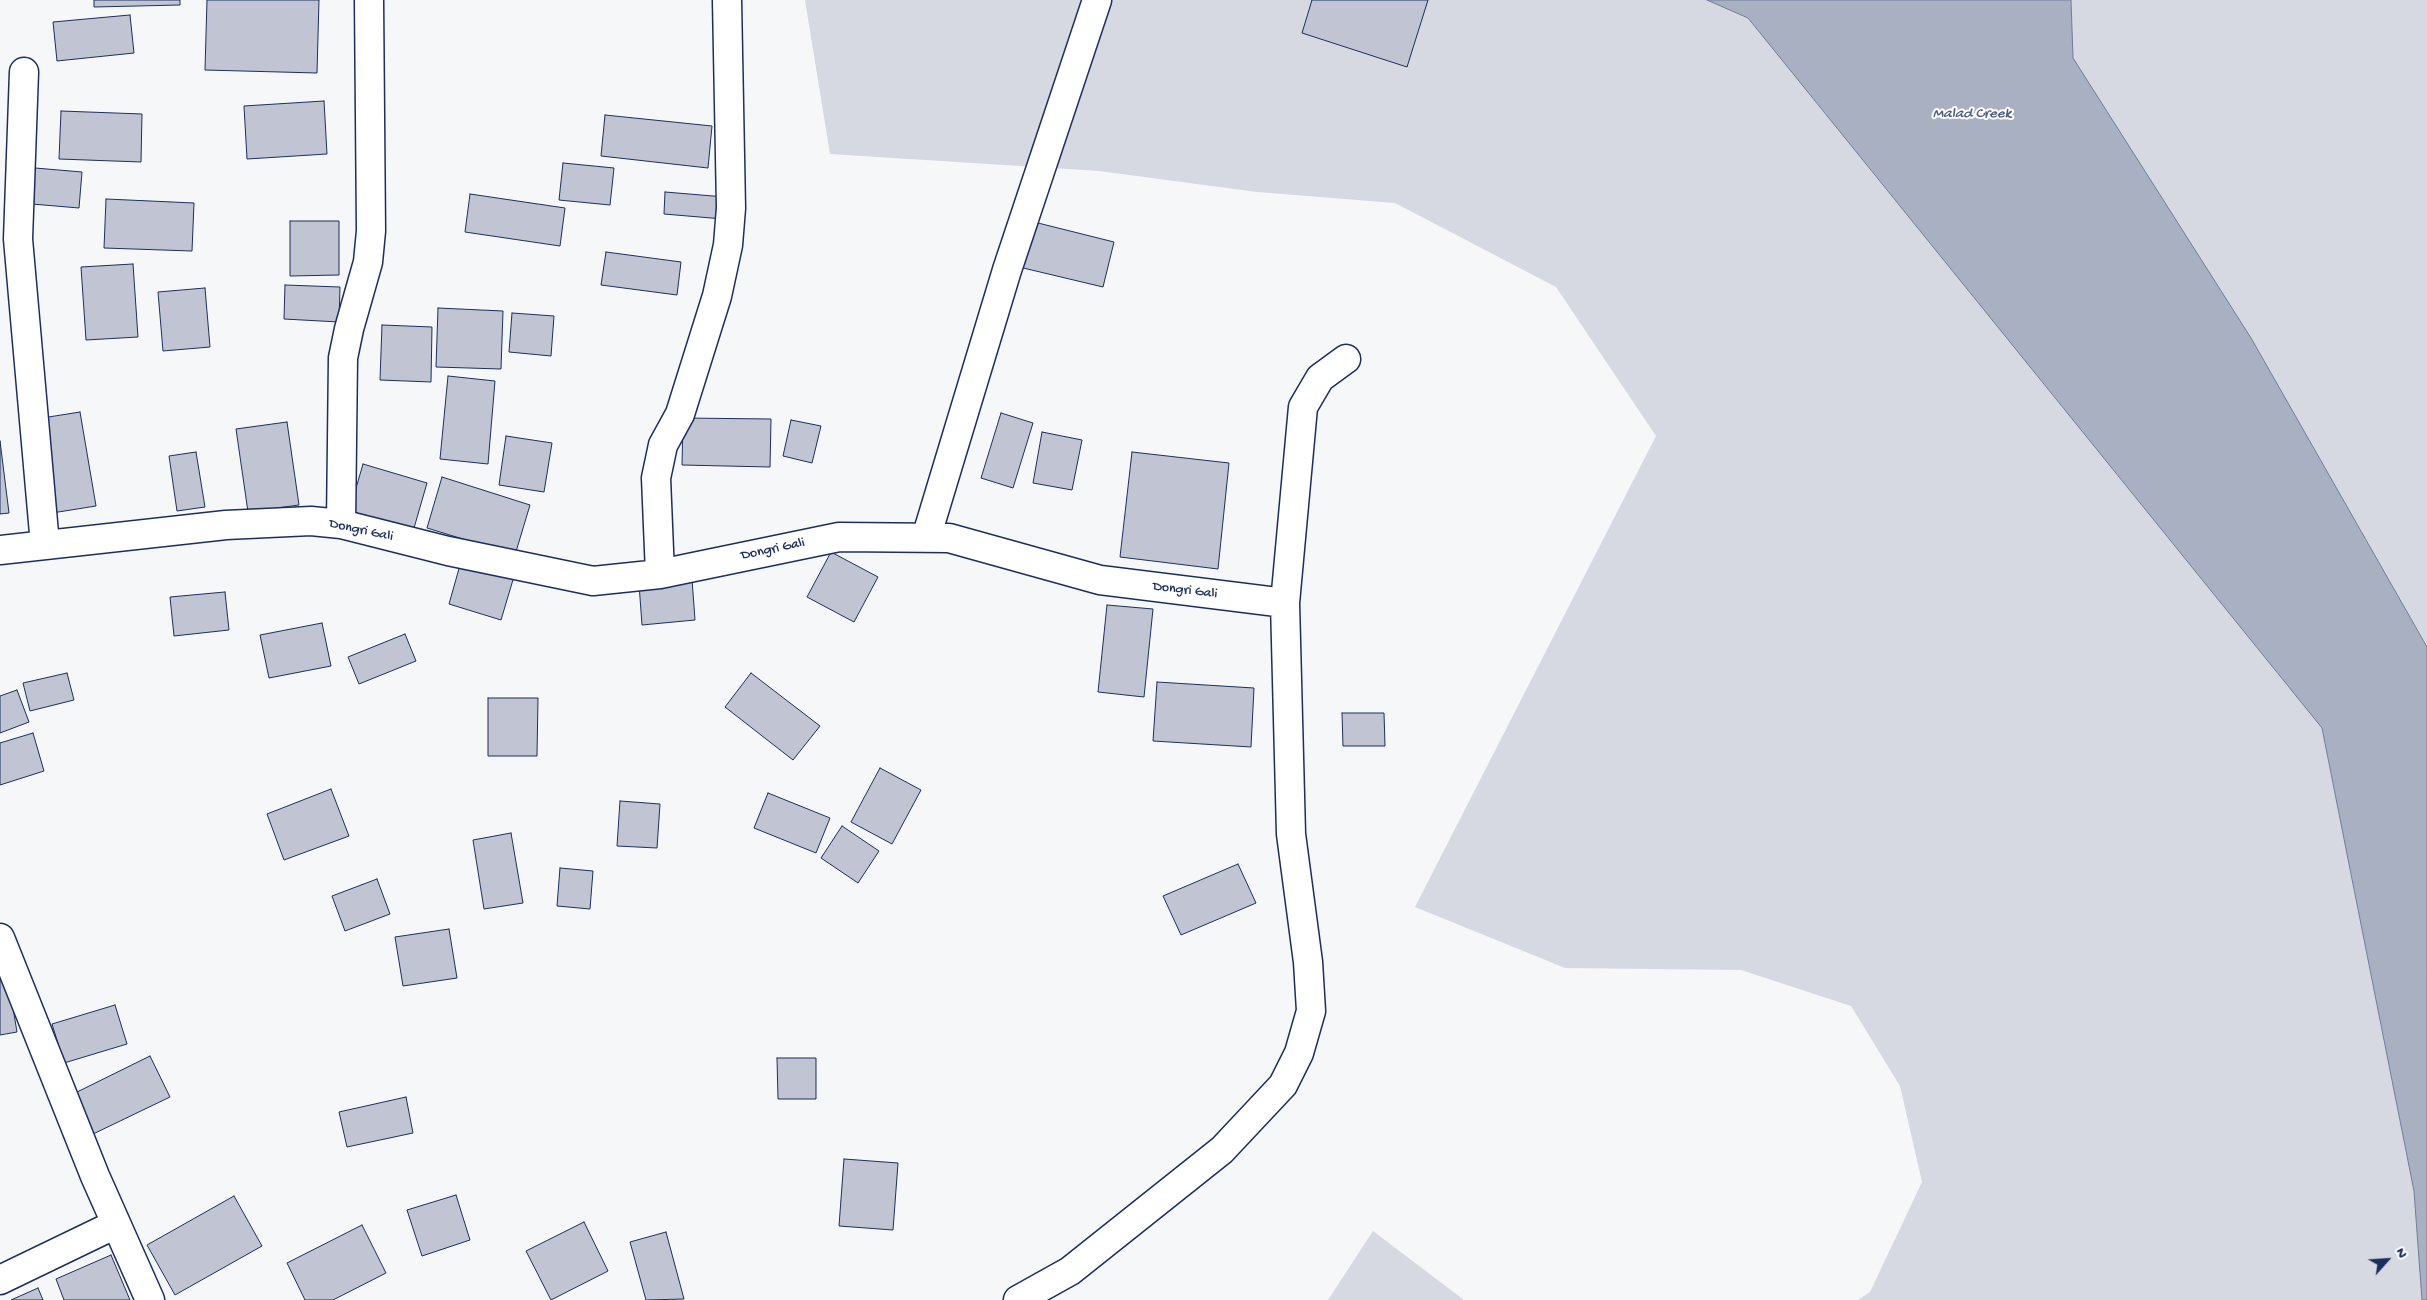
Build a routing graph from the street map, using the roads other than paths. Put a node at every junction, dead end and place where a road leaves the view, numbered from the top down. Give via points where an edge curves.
1 (369, 0) edge
2 (727, 0) edge
3 (1097, 0) edge
4 (24, 72) dead end
5 (1346, 359) dead end
6 (341, 524) junction
7 (926, 538) junction
8 (45, 545) junction
9 (0, 550) edge
10 (660, 574) junction
11 (1285, 603) junction
12 (0, 938) edge
13 (116, 1224) junction
14 (0, 1280) edge
15 (150, 1300) edge
16 (1018, 1300) edge

1 - 6 street via 371,231 368,262 343,358
2 - 10 street via 731,208 728,245 717,296 680,414 663,445 659,461 656,478
3 - 7 street via 1006,270
4 - 8 street via 18,239
5 - 11 street via 1320,378 1303,407
6 - 8 street, Dongri Gali via 311,521 226,525
6 - 10 street, Dongri Gali via 448,551 593,581
7 - 10 street, Dongri Gali via 838,537
7 - 11 street, Dongri Gali via 949,538 1100,580
8 - 9 street, Dongri Gali
11 - 16 street via 1291,834 1308,962 1311,1011 1299,1053 1283,1085 1222,1150 1070,1271
12 - 13 street
13 - 14 street
13 - 15 street

